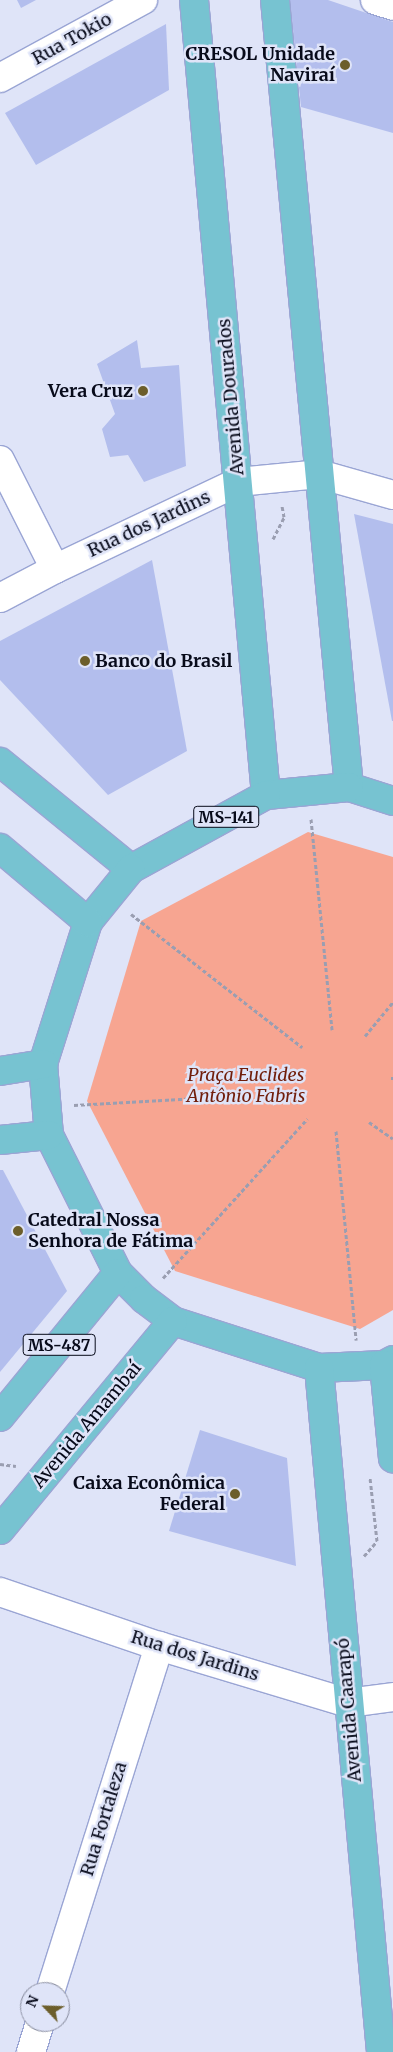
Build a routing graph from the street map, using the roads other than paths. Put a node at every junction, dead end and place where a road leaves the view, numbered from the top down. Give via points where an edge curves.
1 (143, 0) edge
2 (194, 0) edge
3 (275, 0) edge
4 (376, 0) edge
5 (393, 6) edge
6 (0, 78) edge
7 (0, 460) edge
8 (319, 474) junction
9 (238, 482) junction
10 (393, 495) edge
11 (55, 569) junction
12 (0, 598) edge
13 (0, 762) edge
14 (349, 787) junction
15 (266, 795) junction
16 (393, 801) edge
17 (0, 848) edge
18 (131, 869) junction
19 (88, 922) junction
20 (43, 1064) junction
21 (0, 1071) edge
22 (49, 1136) junction
23 (0, 1140) edge
24 (118, 1273) junction
25 (173, 1321) junction
26 (378, 1364) edge
27 (319, 1368) junction
28 (0, 1417) edge
29 (393, 1459) edge
30 (0, 1530) edge
31 (0, 1592) edge
32 (159, 1646) junction
33 (393, 1696) edge
34 (348, 1703) junction
35 (53, 1982) edge
36 (37, 2032) edge
37 (31, 2052) edge
38 (381, 2052) edge

1 - 6 street, Rua Tokio
2 - 9 main road, Avenida Dourados
3 - 8 main road
4 - 5 street
7 - 11 street
8 - 9 street, Rua dos Jardins
8 - 10 street, Rua dos Jardins
8 - 14 main road
9 - 11 street, Rua dos Jardins
9 - 15 main road, Avenida Dourados
11 - 12 street, Rua dos Jardins
13 - 18 main road
14 - 15 main road, MS-141
14 - 16 main road, MS-141
15 - 18 main road, MS-141
17 - 19 main road
18 - 19 main road, MS-141
19 - 20 main road, MS-141
20 - 21 main road
20 - 22 main road, MS-141
22 - 23 main road
22 - 24 main road, MS-141
24 - 25 main road, MS-141
24 - 28 main road, MS-487
25 - 27 main road, MS-141
25 - 30 main road, Avenida Amambaí
26 - 27 main road, MS-141
26 - 29 main road
27 - 34 main road, Avenida Caarapó
31 - 32 street, Rua dos Jardins
32 - 34 street, Rua dos Jardins
32 - 35 street, Rua Fortaleza
33 - 34 street, Rua dos Jardins
34 - 38 main road, Avenida Caarapó
36 - 37 street

